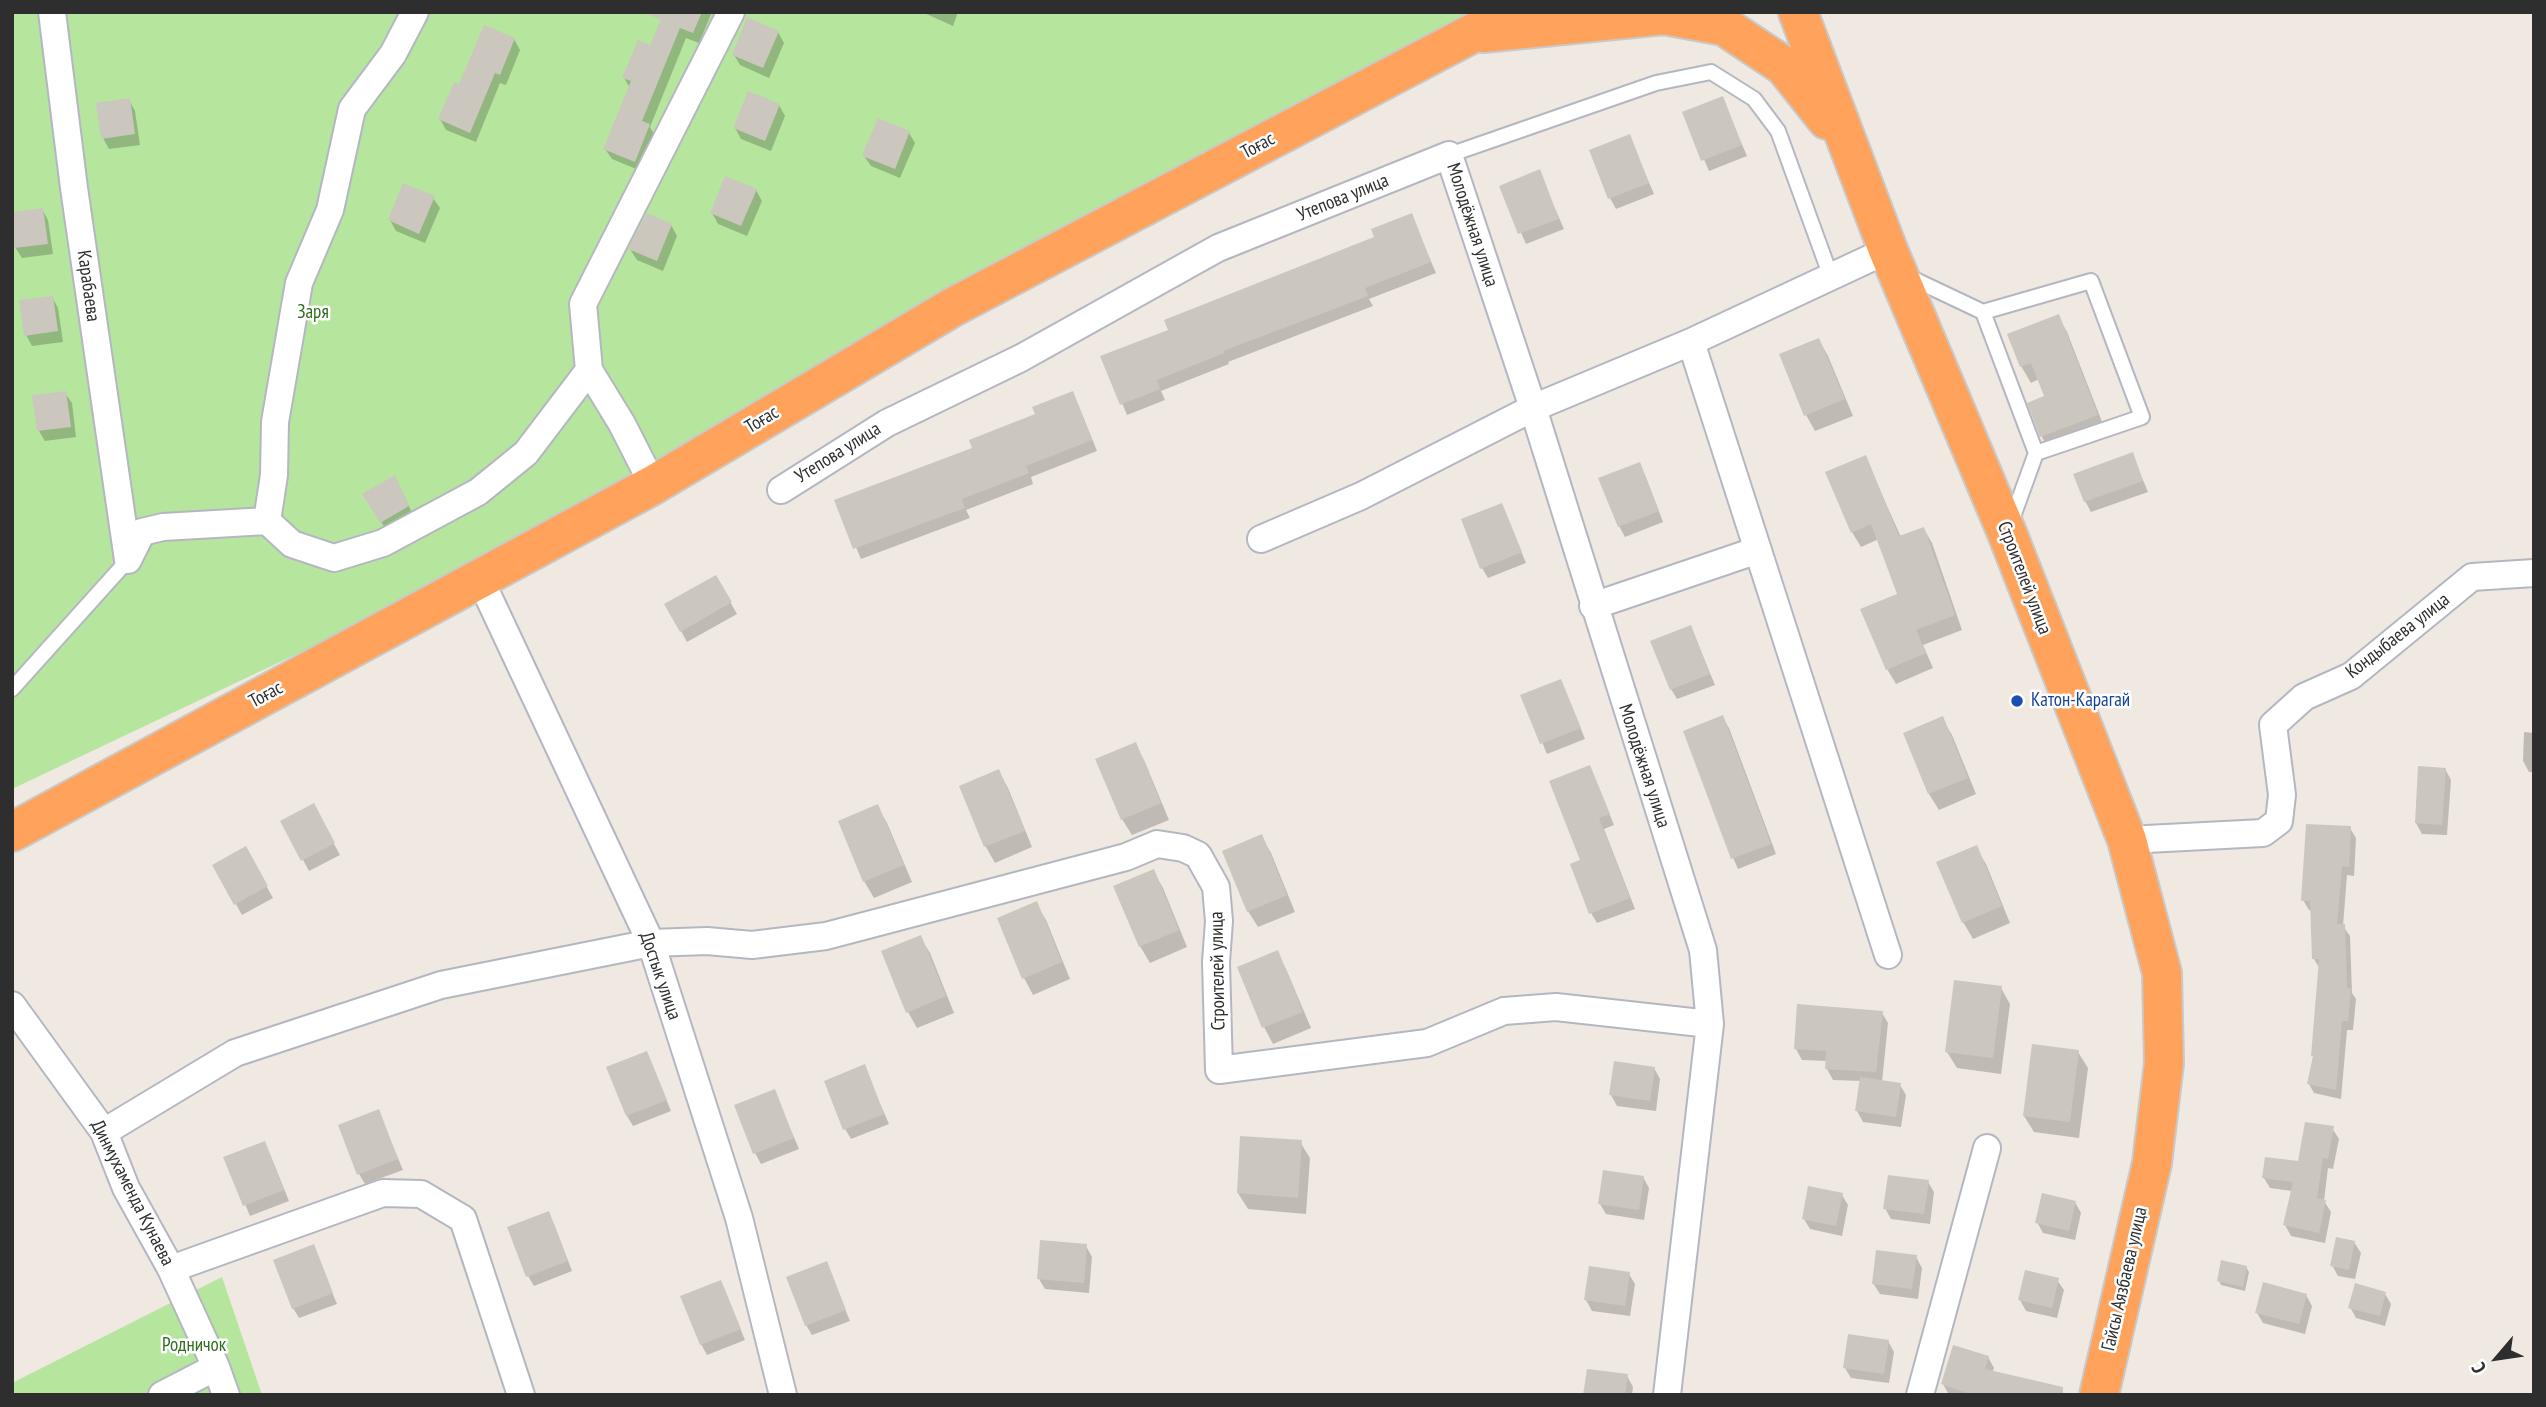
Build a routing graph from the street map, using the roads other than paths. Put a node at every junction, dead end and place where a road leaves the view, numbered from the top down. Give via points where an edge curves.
1 (32, 12) edge
2 (52, 12) edge
3 (415, 12) edge
4 (731, 12) edge
5 (1513, 12) edge
6 (1798, 12) edge
7 (1470, 34) junction
8 (57, 53) junction
9 (1850, 149) junction
10 (1449, 155) junction
11 (1893, 261) junction
12 (1831, 277) junction
13 (1983, 312) junction
14 (1691, 342) junction
15 (589, 370) junction
16 (1533, 408) junction
17 (2036, 453) junction
18 (653, 485) junction
19 (781, 490) dead end
20 (267, 521) junction
21 (2007, 533) junction
22 (1261, 539) dead end
23 (1758, 550) junction
24 (128, 560) junction
25 (2534, 573) edge
26 (480, 579) junction
27 (1593, 606) junction
28 (12, 689) edge
29 (12, 832) edge
30 (2127, 841) junction
31 (650, 943) junction
32 (1888, 955) dead end
33 (12, 1004) edge
34 (1710, 1024) junction
35 (104, 1132) junction
36 (1987, 1148) dead end
37 (2152, 1163) joint
38 (171, 1269) junction
39 (216, 1367) junction
40 (162, 1395) edge
41 (226, 1395) edge
42 (521, 1395) edge
43 (783, 1395) edge
44 (1667, 1395) edge
45 (1920, 1395) edge
46 (2099, 1395) edge

1 - 8 street
2 - 8 street, Карабаева
3 - 20 street via 393,54 352,109 330,211 299,283 275,422
4 - 15 street via 583,304
5 - 7 highway, Тоғас
6 - 9 highway, Строителей улица
7 - 9 highway via 1664,15 1724,26 1784,66
7 - 18 highway, Тоғас via 953,307
8 - 24 street, Карабаева
9 - 11 highway, Строителей улица
10 - 12 lane, Утепова улица via 1656,83 1711,72 1754,99 1778,131
10 - 16 street, Молодёжная улица
10 - 19 street, Утепова улица via 1218,248 1021,358 887,423
11 - 12 street
11 - 13 lane
11 - 21 highway, Строителей улица
12 - 14 street
13 - 17 lane
13 - 17 lane via 2091,281 2142,417
14 - 16 street
14 - 23 street
15 - 18 street
15 - 20 street via 526,453 478,492 383,543 334,558 292,544
16 - 22 street via 1361,496
16 - 27 street, Молодёжная улица
17 - 21 lane
18 - 26 highway, Тоғас
20 - 24 street via 142,532
21 - 30 highway, Строителей улица
23 - 27 street
23 - 32 street
24 - 28 lane
25 - 30 street, Кондыбаева улица via 2472,578 2351,676 2304,697 2273,725 2282,795 2278,821 2263,833
26 - 29 highway, Тоғас
26 - 31 street, Достык улица
27 - 34 street, Молодёжная улица via 1703,950
30 - 37 highway, Строителей улица via 2162,973 2164,1063
31 - 34 street, Строителей улица via 752,945 826,936 1126,857 1157,844 1198,855 1216,887 1219,1070 1427,1043 1504,1011 1556,1007
31 - 35 street via 441,985 235,1053
31 - 43 street, Достык улица via 739,1218
33 - 35 street, Динмухаменда Кунаева
34 - 44 street, Молодёжная улица
35 - 38 street, Динмухаменда Кунаева via 126,1188
36 - 45 street
37 - 46 highway, Гайсы Аязбаева улица
38 - 39 street, Динмухаменда Кунаева
38 - 42 street via 383,1193 421,1194 463,1219
39 - 40 street
39 - 41 street, Динмухаменда Кунаева

